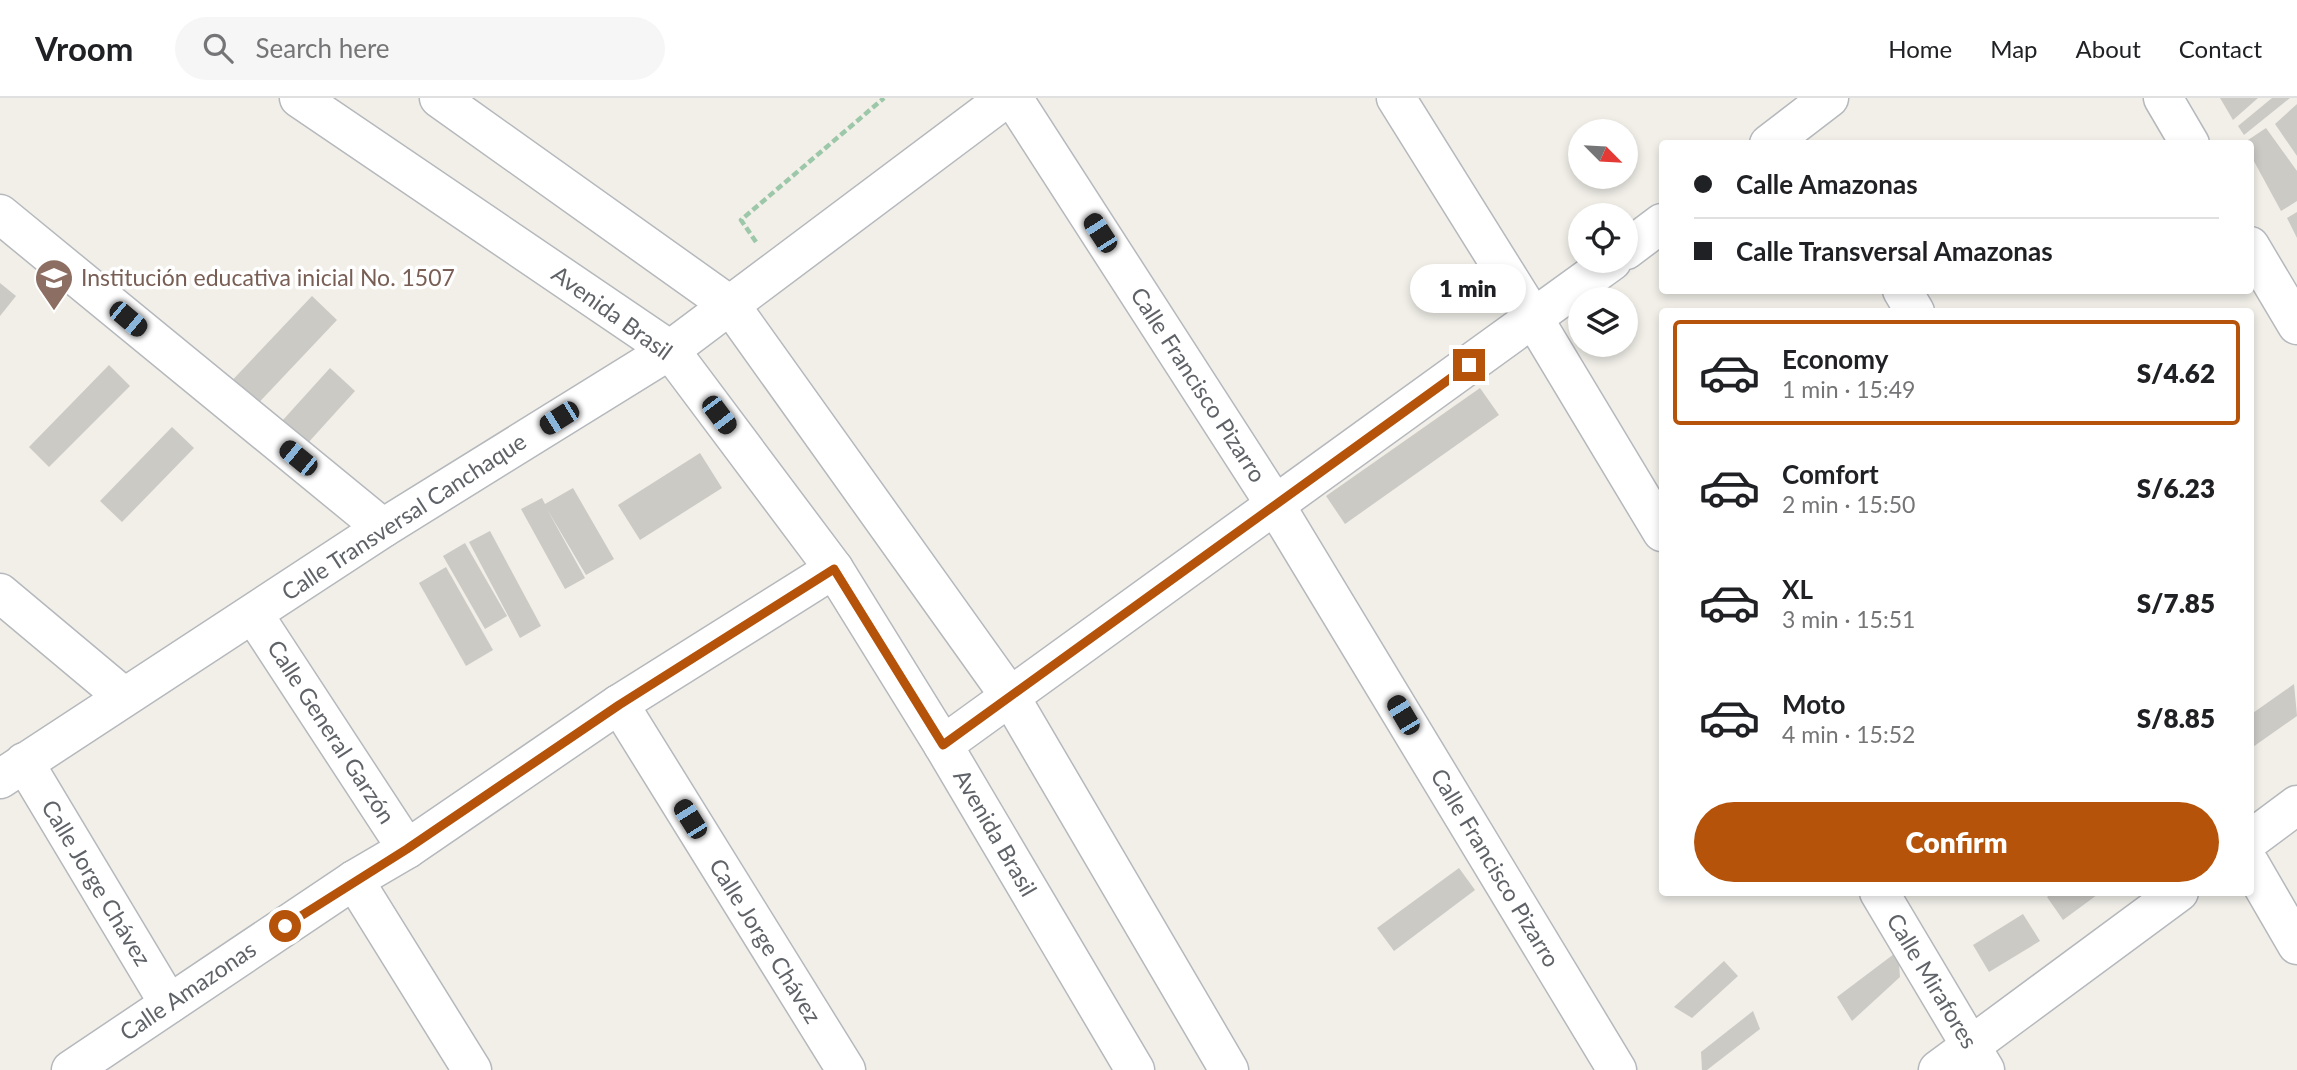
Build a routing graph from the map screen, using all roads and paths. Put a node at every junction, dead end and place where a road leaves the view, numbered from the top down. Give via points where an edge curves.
1 (299, 98) edge
2 (439, 98) edge
3 (884, 98) edge
4 (1006, 98) edge
5 (1013, 98) edge
6 (1396, 98) edge
7 (1829, 98) edge
8 (2163, 98) edge
9 (1799, 121) edge
10 (1774, 140) edge
11 (2188, 140) edge
12 (0, 214) edge
13 (1659, 225) edge
14 (1638, 241) edge
15 (762, 250) dead end
16 (2254, 253) edge
17 (1596, 273) edge
18 (731, 306) junction
19 (1534, 318) junction
20 (2297, 324) edge
21 (670, 350) junction
22 (1274, 503) junction
23 (1659, 527) edge
24 (383, 528) junction
25 (834, 569) junction
26 (0, 593) edge
27 (254, 615) junction
28 (123, 696) junction
29 (1012, 698) junction
30 (619, 705) junction
31 (943, 745) junction
32 (12, 771) edge
33 (2297, 805) edge
34 (2254, 837) edge
35 (407, 849) junction
36 (2254, 871) edge
37 (354, 880) junction
38 (1881, 896) edge
39 (2174, 896) edge
40 (2297, 945) edge
41 (169, 1004) junction
42 (1978, 1057) edge
43 (71, 1070) edge
44 (472, 1070) edge
45 (846, 1070) edge
46 (1135, 1070) edge
47 (1228, 1070) edge
48 (1617, 1070) edge
49 (1938, 1070) edge

1 - 21 street, Avenida Brasil
2 - 18 street
3 - 15 path via 741,220
4 - 18 street, Calle Transversal Canchaque
5 - 22 street, Calle Francisco Pizarro
6 - 19 street
7 - 9 street
8 - 11 street
9 - 10 street
12 - 24 street
13 - 14 street
16 - 20 street
17 - 19 street
18 - 21 street, Calle Transversal Canchaque
18 - 29 street
19 - 22 street
19 - 23 street
21 - 24 street, Calle Transversal Canchaque
21 - 25 street, Avenida Brasil
22 - 29 street
22 - 48 street, Calle Francisco Pizarro
24 - 27 street, Calle Transversal Canchaque
25 - 30 street, Calle Amazonas
25 - 31 street, Avenida Brasil
26 - 28 street
27 - 28 street, Calle Transversal Canchaque
27 - 35 street, Calle General Garzón
28 - 32 street, Calle Transversal Canchaque
29 - 31 street
29 - 47 street
30 - 35 street, Calle Amazonas
30 - 45 street, Calle Jorge Chávez
31 - 46 street, Avenida Brasil
32 - 41 street, Calle Jorge Chávez
33 - 34 street
35 - 37 street, Calle Amazonas
36 - 40 street
37 - 41 street, Calle Amazonas
37 - 44 street
38 - 42 street, Calle Mirafores
39 - 42 street
41 - 43 street, Calle Amazonas
42 - 49 street

